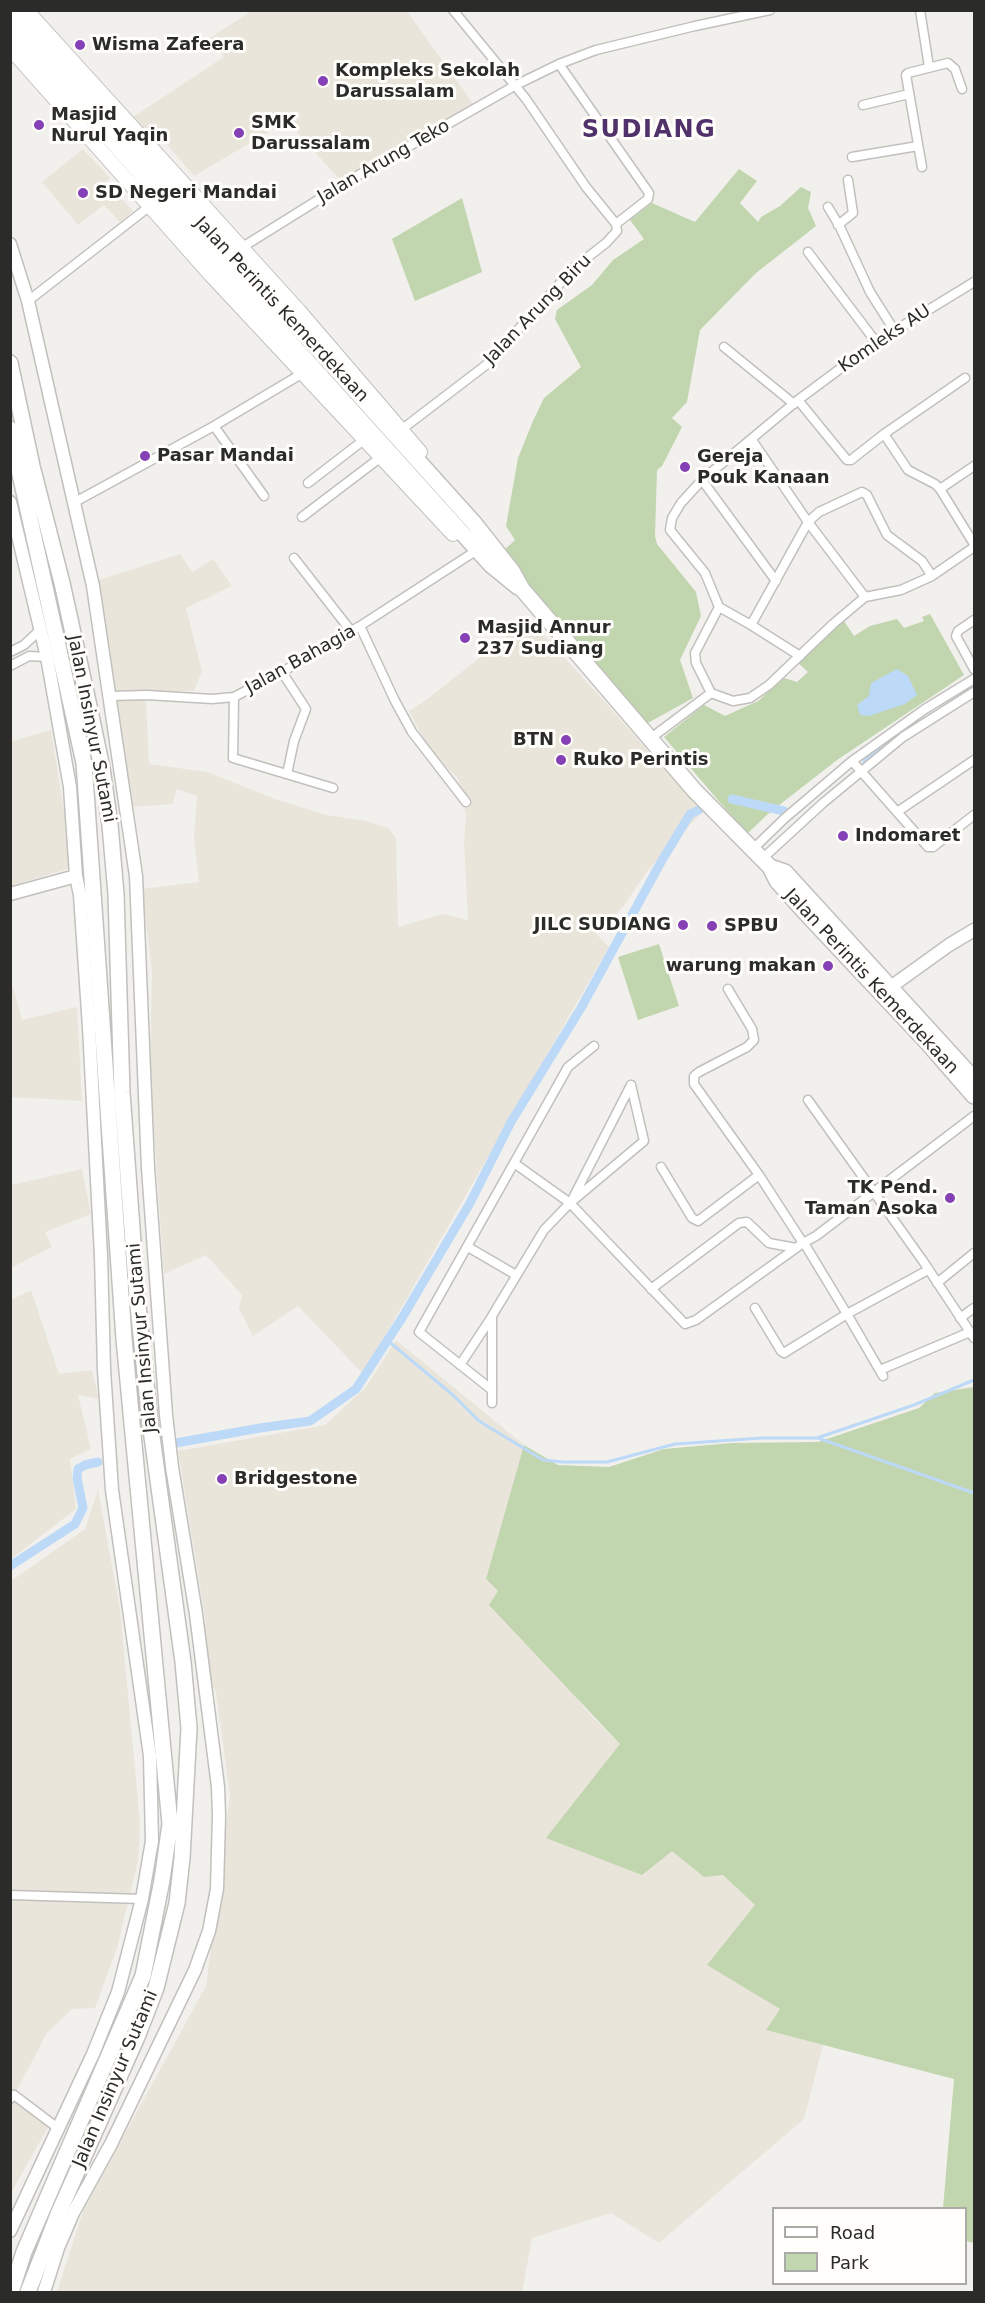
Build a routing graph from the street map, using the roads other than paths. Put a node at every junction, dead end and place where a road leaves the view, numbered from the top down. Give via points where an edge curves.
1 (26, 10) edge
2 (453, 10) edge
3 (770, 10) edge
4 (920, 10) edge
5 (10, 12) edge
6 (10, 31) edge
7 (10, 48) edge
8 (558, 64) junction
9 (929, 67) junction
10 (516, 85) junction
11 (962, 89) dead end
12 (909, 94) junction
13 (863, 105) dead end
14 (918, 146) junction
15 (852, 157) dead end
16 (922, 167) dead end
17 (848, 180) dead end
18 (150, 206) junction
19 (828, 207) dead end
20 (616, 224) junction
21 (838, 225) junction
22 (10, 244) edge
23 (241, 248) junction
24 (808, 252) dead end
25 (975, 282) edge
26 (28, 301) junction
27 (894, 330) junction
28 (876, 342) junction
29 (724, 347) dead end
30 (10, 363) edge
31 (303, 373) junction
32 (965, 378) dead end
33 (796, 402) junction
34 (214, 426) junction
35 (10, 429) edge
36 (401, 430) junction
37 (884, 434) junction
38 (365, 439) junction
39 (752, 440) junction
40 (381, 457) junction
41 (975, 466) edge
42 (702, 480) junction
43 (308, 483) dead end
44 (940, 489) junction
45 (264, 496) dead end
46 (10, 502) edge
47 (75, 502) junction
48 (302, 517) dead end
49 (808, 522) junction
50 (975, 545) edge
51 (471, 554) junction
52 (294, 558) dead end
53 (496, 561) junction
54 (932, 576) junction
55 (776, 581) junction
56 (865, 597) junction
57 (719, 607) junction
58 (975, 620) edge
59 (751, 625) junction
60 (360, 626) junction
61 (41, 629) junction
62 (351, 632) junction
63 (24, 645) junction
64 (10, 652) edge
65 (29, 656) junction
66 (800, 656) junction
67 (47, 657) junction
68 (10, 666) edge
69 (975, 669) edge
70 (282, 672) junction
71 (975, 679) edge
72 (975, 692) edge
73 (711, 693) junction
74 (110, 696) junction
75 (234, 697) junction
76 (657, 733) junction
77 (975, 760) edge
78 (852, 761) junction
79 (861, 772) junction
80 (287, 774) junction
81 (333, 788) dead end
82 (466, 802) dead end
83 (897, 813) junction
84 (975, 815) edge
85 (761, 858) junction
86 (76, 876) junction
87 (10, 894) edge
88 (975, 930) edge
89 (728, 989) dead end
90 (886, 990) junction
91 (594, 1046) dead end
92 (975, 1079) edge
93 (975, 1096) edge
94 (808, 1100) dead end
95 (975, 1116) edge
96 (514, 1163) junction
97 (661, 1167) dead end
98 (759, 1175) junction
99 (873, 1194) junction
100 (570, 1203) junction
101 (801, 1244) junction
102 (468, 1247) junction
103 (975, 1253) edge
104 (928, 1270) junction
105 (516, 1275) junction
106 (937, 1283) junction
107 (651, 1289) junction
108 (755, 1308) dead end
109 (975, 1308) edge
110 (847, 1314) junction
111 (492, 1316) junction
112 (960, 1318) junction
113 (972, 1335) edge
114 (460, 1365) junction
115 (492, 1390) junction
116 (492, 1403) dead end
117 (10, 1895) edge
118 (142, 1899) junction
119 (10, 2099) edge
120 (59, 2129) junction
121 (10, 2231) edge
122 (10, 2292) edge
123 (28, 2292) edge
124 (44, 2292) edge

1 - 23 main road, Jalan Perintis Kemerdekaan
2 - 10 street
3 - 8 street, Jalan Arung Teko via 596,50
4 - 9 street
5 - 53 highway, Jalan Perintis Kemerdekaan via 366,402
6 - 53 highway, Jalan Perintis Kemerdekaan via 209,253
7 - 18 main road, Jalan Perintis Kemerdekaan
8 - 10 street, Jalan Arung Teko
8 - 20 street, Jalan Arung Biru via 649,193 648,199
9 - 11 street via 951,64
9 - 12 street via 908,72
10 - 20 street
10 - 23 street, Jalan Arung Teko
12 - 13 street
12 - 14 street
14 - 15 street
14 - 16 street
17 - 21 street via 853,213
18 - 26 street
18 - 31 main road, Jalan Perintis Kemerdekaan
19 - 21 street
20 - 36 street, Jalan Arung Biru via 615,235 574,268 486,365
21 - 27 street via 870,292
22 - 26 street
23 - 36 main road, Jalan Perintis Kemerdekaan
24 - 28 street
25 - 27 street, Komleks AU
26 - 47 street
27 - 28 street, Komleks AU
28 - 33 street, Komleks AU
29 - 33 street
30 - 123 highway, Jalan Insinyur Sutami via 76,643 110,825 122,1093 137,1296 189,1728 177,1903 156,1988
31 - 34 street
31 - 38 main road, Jalan Perintis Kemerdekaan
32 - 37 street
33 - 37 street via 847,460
33 - 39 street, Komleks AU
34 - 45 street
34 - 47 street
35 - 122 highway, Jalan Insinyur Sutami via 84,763 124,1339 170,1824 143,1976
36 - 53 main road, Jalan Perintis Kemerdekaan via 496,542
37 - 44 street via 908,470
38 - 40 main road, Jalan Perintis Kemerdekaan
38 - 43 street
39 - 42 street, Komleks AU
39 - 49 street
40 - 48 street
40 - 51 main road, Jalan Perintis Kemerdekaan
41 - 44 street
42 - 55 street
42 - 57 street, Komleks AU via 681,503 669,528 705,573
44 - 50 street
46 - 61 street
47 - 74 street
49 - 54 street via 819,512 866,493 888,535 922,561
49 - 55 street
49 - 56 street
50 - 54 street
51 - 53 main road, Jalan Perintis Kemerdekaan via 479,562
51 - 60 street, Jalan Bahagia
52 - 62 street
53 - 76 highway, Jalan Perintis Kemerdekaan
54 - 56 street via 901,590
55 - 59 street
56 - 66 street
57 - 59 street
57 - 73 street via 695,653
58 - 69 street via 956,636
59 - 66 street
60 - 62 street, Jalan Bahagia
60 - 82 street via 412,732
61 - 63 street
61 - 67 street
62 - 70 street, Jalan Bahagia
63 - 64 street
63 - 65 street
65 - 67 street
65 - 68 street
66 - 73 street via 748,699 733,701
67 - 86 street via 70,787
70 - 75 street, Jalan Bahagia
70 - 80 street via 306,709
71 - 78 street
72 - 79 street via 903,736
73 - 76 street
74 - 75 street, Jalan Bahagia
74 - 124 street via 136,876 147,1147 166,1415 218,1787 219,1851 213,1910 195,1970 73,2213
75 - 80 street via 232,756
76 - 85 highway, Jalan Perintis Kemerdekaan via 694,790
77 - 83 street
78 - 79 street
78 - 85 street via 785,818
79 - 83 street
79 - 85 street
80 - 81 street
83 - 84 street via 930,848
85 - 90 highway, Jalan Perintis Kemerdekaan via 796,903
86 - 87 street
86 - 118 street via 89,1027 112,1490 150,1756 152,1841
88 - 90 street
89 - 98 street via 752,1029 754,1040 699,1072 694,1076 694,1084
90 - 92 highway, Jalan Perintis Kemerdekaan
90 - 93 highway, Jalan Perintis Kemerdekaan
91 - 96 street via 568,1067
94 - 99 street
95 - 99 street
96 - 100 street
96 - 102 street
97 - 98 street via 692,1218 698,1221
98 - 101 street
99 - 101 street
99 - 104 street
100 - 100 street via 644,1141 631,1085 606,1134
100 - 105 street via 544,1230
100 - 107 street
101 - 107 street via 769,1243 747,1222 739,1223
101 - 107 street via 689,1323 680,1321
101 - 110 street
102 - 105 street
102 - 114 street via 419,1332
103 - 106 street
104 - 106 street
104 - 110 street
105 - 111 street
106 - 112 street
108 - 110 street via 784,1353
109 - 112 street
110 - 113 street via 881,1373
111 - 114 street
111 - 115 street
112 - 113 street
114 - 115 street
115 - 116 street
117 - 118 street
118 - 120 street via 118,1992
119 - 120 street via 14,2095
120 - 121 street

